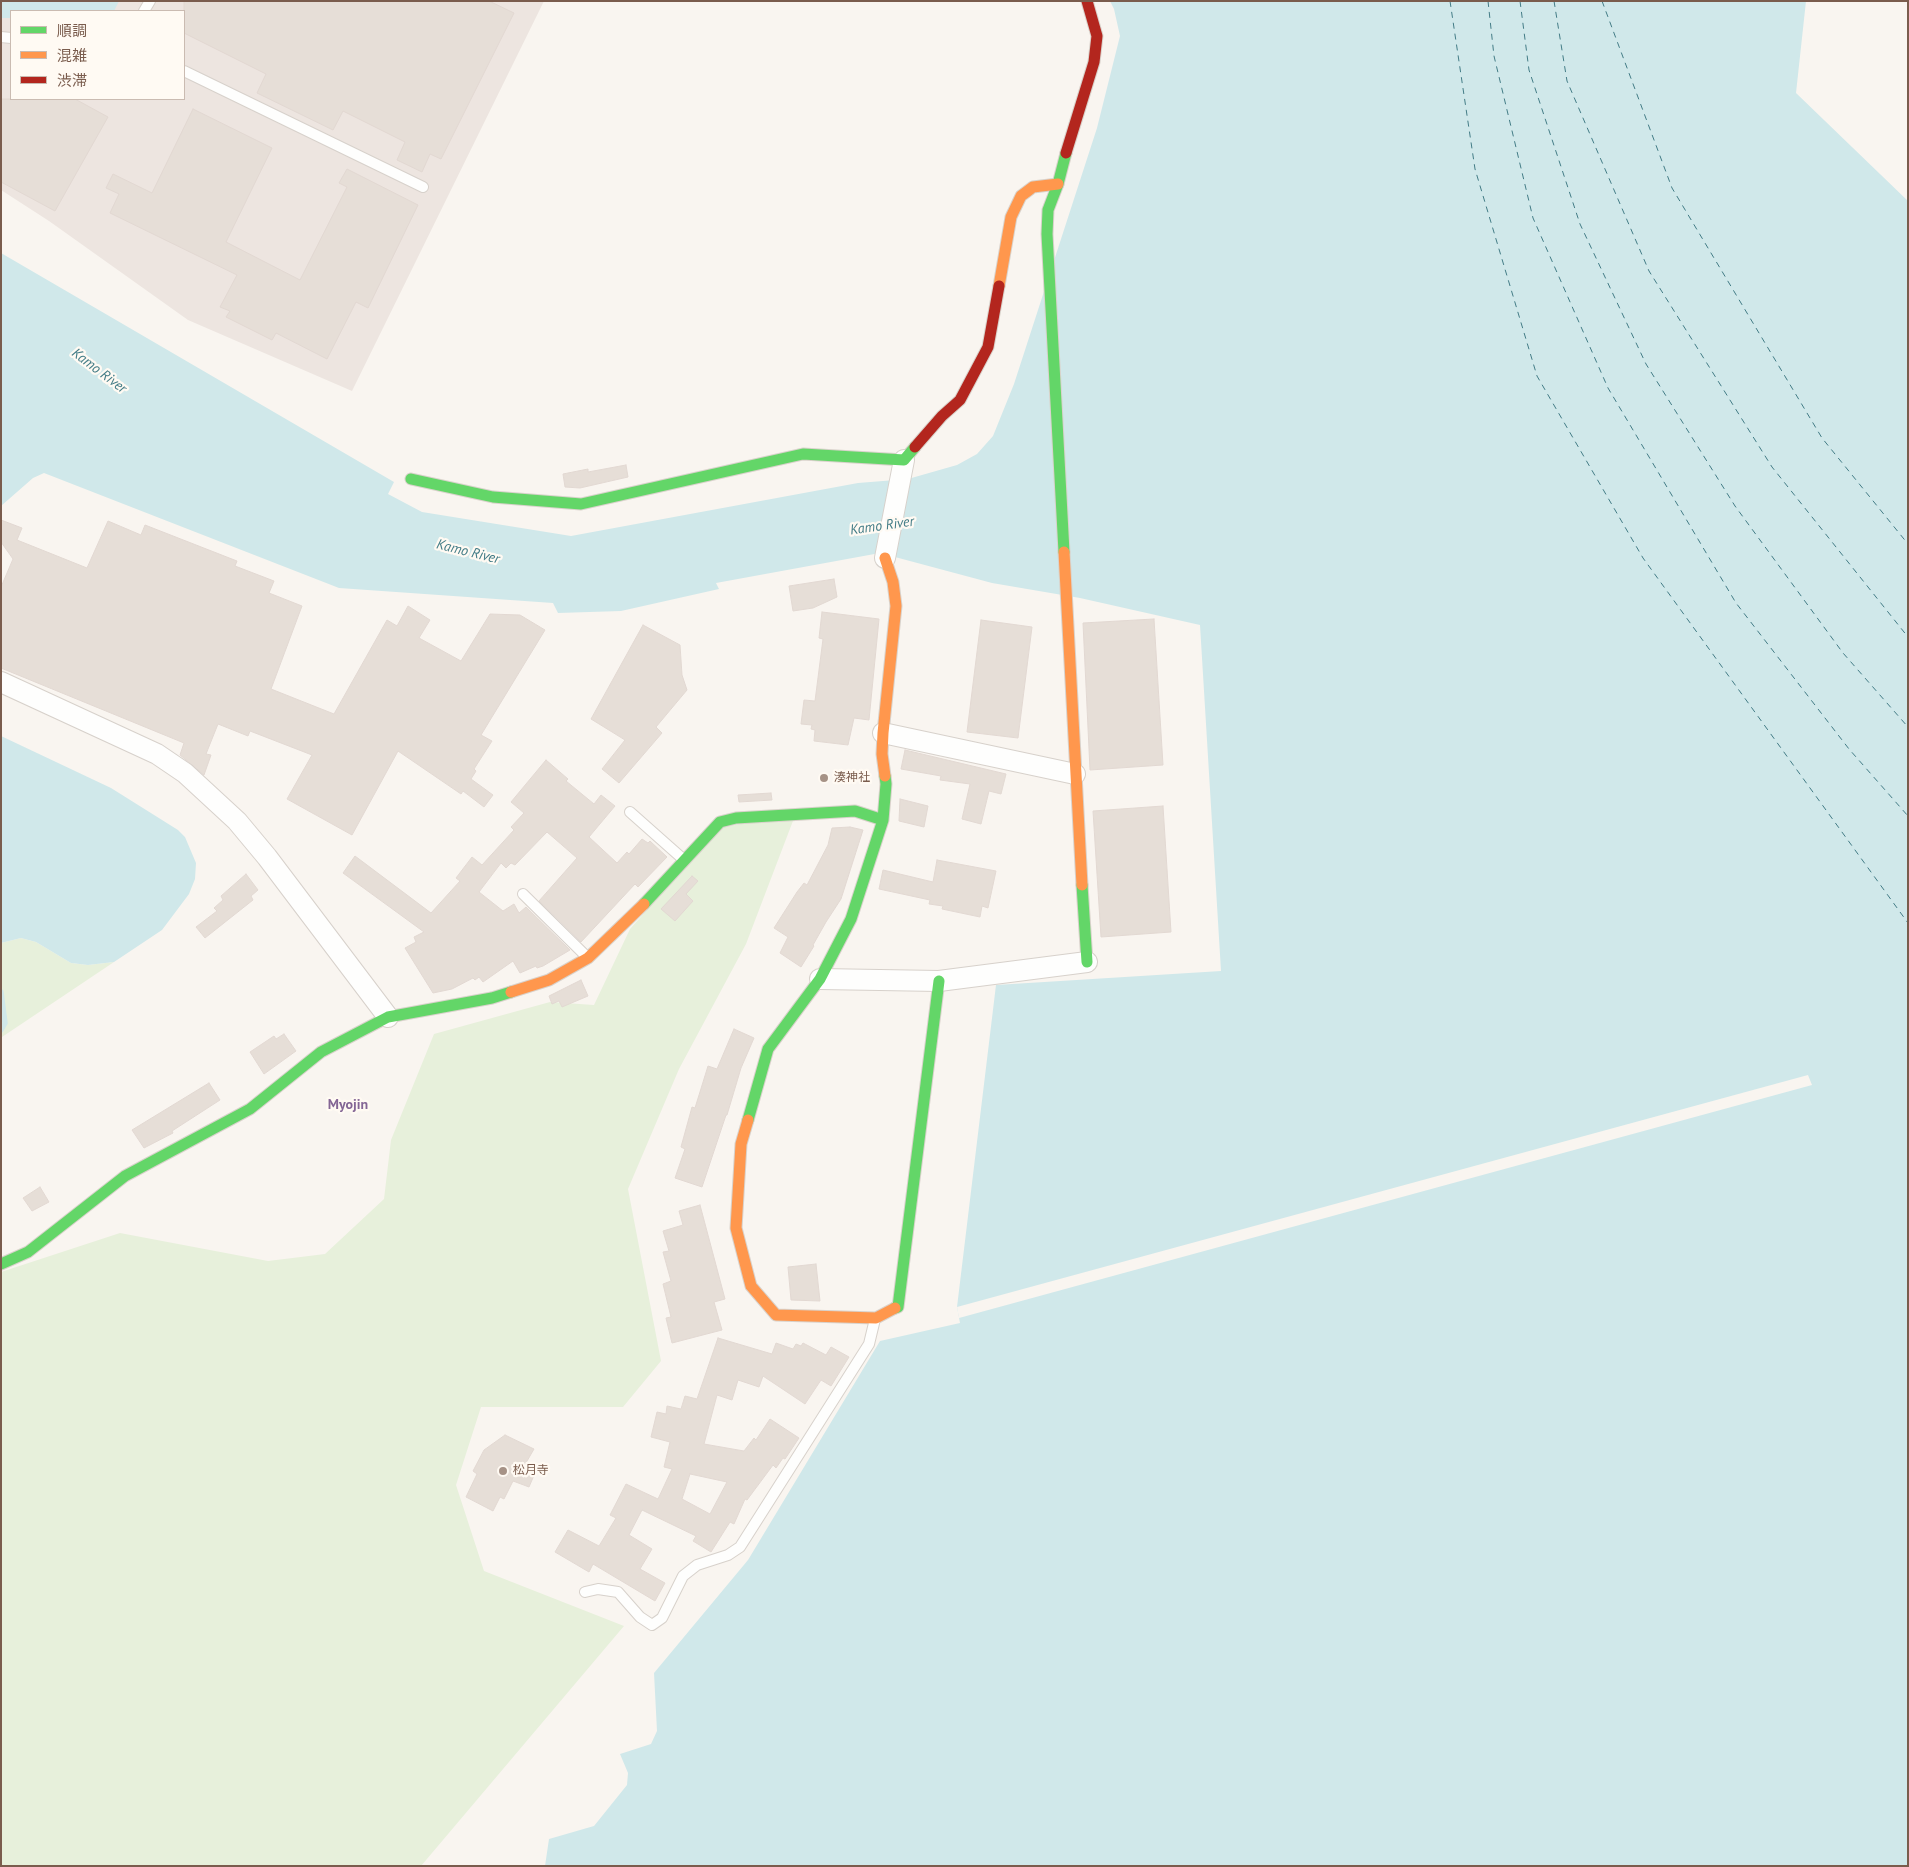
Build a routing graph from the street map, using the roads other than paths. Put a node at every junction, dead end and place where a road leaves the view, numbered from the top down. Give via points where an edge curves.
1 (1087, 1) edge
2 (185, 71) edge
3 (1058, 184) junction
4 (423, 187) dead end
5 (902, 469) junction
6 (411, 478) dead end
7 (885, 558) joint
8 (1, 682) edge
9 (883, 733) junction
10 (1075, 774) junction
11 (630, 812) dead end
12 (883, 820) junction
13 (685, 860) junction
14 (523, 894) dead end
15 (588, 958) junction
16 (1087, 962) joint
17 (820, 979) junction
18 (939, 981) junction
19 (388, 1017) junction
20 (1, 1264) edge
21 (876, 1318) junction
22 (585, 1592) dead end

1 - 3 street via 1097,36 1094,62
2 - 4 lane
3 - 5 street via 1033,187 1021,196 1011,217 988,347 960,400 942,416
3 - 10 street via 1048,210 1047,247
5 - 6 street via 803,454 581,504 493,497
5 - 7 street
7 - 9 street via 896,606
8 - 19 street via 157,754 186,773 237,821 267,857
9 - 10 street
9 - 12 street via 886,784
10 - 16 street
11 - 13 lane
12 - 13 street via 855,811 736,818 720,822
12 - 17 street via 851,919
13 - 15 street
14 - 15 lane
15 - 19 street via 549,980 492,998
16 - 18 street
17 - 18 street
17 - 21 street via 768,1049 741,1144 736,1228 751,1286 776,1315
18 - 21 street via 898,1307
19 - 20 street via 321,1052 250,1109 125,1176 28,1252
21 - 22 lane via 869,1344 740,1547 728,1555 697,1565 683,1576 662,1618 652,1625 640,1617 618,1592 598,1589

